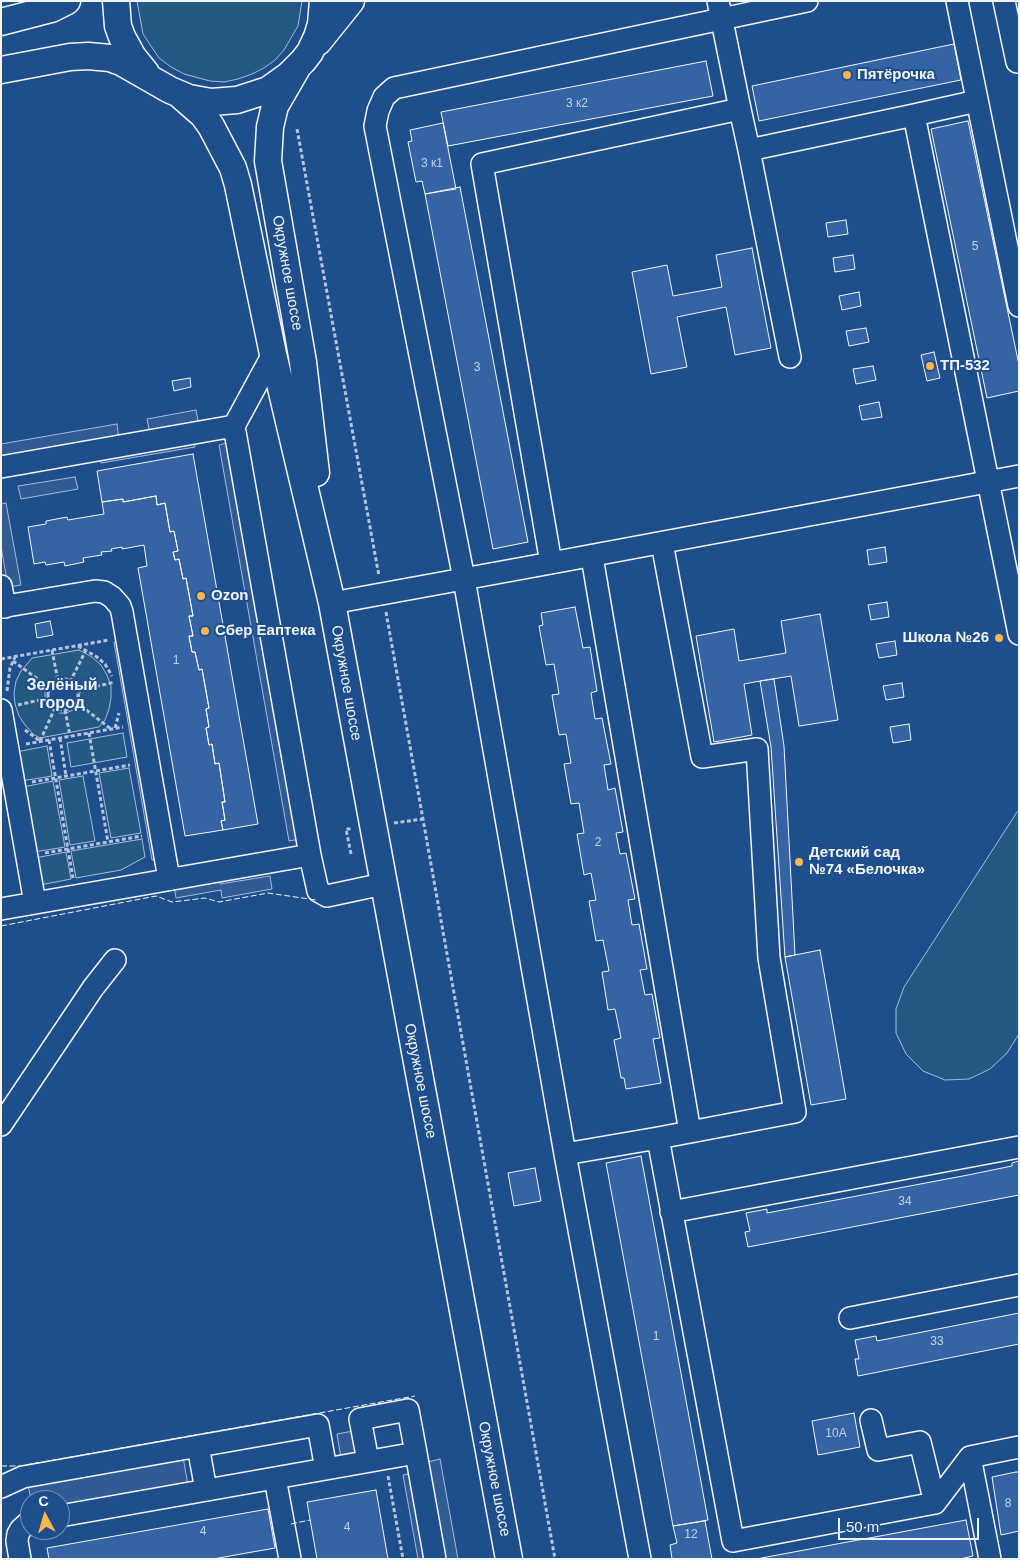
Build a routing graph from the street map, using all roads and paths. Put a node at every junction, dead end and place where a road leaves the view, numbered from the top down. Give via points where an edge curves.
1 (67, 1) edge
2 (116, 1) edge
3 (323, 1) edge
4 (351, 1) edge
5 (808, 1) edge
6 (958, 1) edge
7 (1004, 1) edge
8 (720, 10) edge
9 (12, 20) edge
10 (303, 60) junction
11 (1017, 62) dead end
12 (1, 70) edge
13 (152, 79) junction
14 (179, 94) junction
15 (978, 101) junction
16 (740, 109) junction
17 (914, 114) junction
18 (297, 129) dead end
19 (749, 150) junction
20 (1019, 306) edge
21 (273, 354) junction
22 (790, 357) dead end
23 (234, 426) junction
24 (1, 467) edge
25 (1019, 476) edge
26 (989, 482) junction
27 (662, 543) junction
28 (592, 557) junction
29 (551, 564) junction
30 (464, 579) junction
31 (383, 594) junction
32 (2, 600) edge
33 (332, 603) junction
34 (1019, 634) edge
35 (126, 637) junction
36 (78, 645) junction
37 (52, 650) junction
38 (86, 650) junction
39 (1, 659) edge
40 (13, 661) dead end
41 (58, 681) junction
42 (70, 682) junction
43 (115, 682) junction
44 (50, 688) junction
45 (117, 689) dead end
46 (77, 691) junction
47 (48, 698) junction
48 (76, 702) junction
49 (120, 706) dead end
50 (6, 708) edge
51 (55, 708) junction
52 (65, 710) junction
53 (142, 724) junction
54 (113, 729) junction
55 (89, 733) junction
56 (70, 736) junction
57 (60, 738) junction
58 (49, 740) junction
59 (40, 741) dead end
60 (8, 747) junction
61 (149, 762) junction
62 (96, 771) junction
63 (66, 776) junction
64 (56, 778) junction
65 (15, 786) junction
66 (161, 832) junction
67 (108, 842) junction
68 (68, 849) junction
69 (310, 855) junction
70 (27, 856) junction
71 (169, 880) junction
72 (383, 884) junction
73 (76, 896) junction
74 (35, 903) junction
75 (1, 909) edge
76 (115, 960) dead end
77 (1, 1125) edge
78 (690, 1132) junction
79 (658, 1138) junction
80 (1019, 1147) edge
81 (565, 1154) junction
82 (671, 1212) junction
83 (1019, 1285) edge
84 (850, 1318) dead end
85 (870, 1420) dead end
86 (198, 1446) junction
87 (1019, 1448) edge
88 (416, 1453) junction
89 (970, 1457) junction
90 (376, 1460) junction
91 (326, 1469) junction
92 (275, 1478) junction
93 (1, 1487) edge
94 (206, 1490) junction
95 (935, 1503) junction
96 (70, 1514) edge
97 (20, 1531) edge
98 (20, 1559) edge
99 (290, 1559) edge
100 (403, 1559) edge
101 (435, 1559) edge
102 (509, 1559) edge
103 (555, 1559) edge
104 (640, 1559) edge
105 (990, 1559) edge

1 - 9 main road
2 - 13 main road via 122,37 133,57
3 - 10 main road via 320,24
4 - 10 main road
5 - 8 lane
6 - 15 lane
7 - 11 lane
8 - 16 lane
8 - 30 lane via 394,88 384,97 378,110 375,126
10 - 14 main road via 268,90 237,100 210,102
10 - 33 main road, Окружное шоссе via 275,106 268,161 303,362
12 - 13 main road via 88,56 110,58
13 - 14 main road
14 - 21 main road, Окружное шоссе via 211,126 233,168
15 - 17 lane
15 - 20 lane
16 - 19 lane
16 - 29 lane via 482,164
17 - 19 lane
17 - 26 lane
18 - 31 path
19 - 22 lane
21 - 23 lane
21 - 33 main road, Окружное шоссе
23 - 24 lane
23 - 69 lane
25 - 26 lane
26 - 27 lane
26 - 34 lane
27 - 28 lane
27 - 78 lane via 702,757 757,749 769,958 796,1112
28 - 29 lane
28 - 78 lane
29 - 30 lane
30 - 31 lane
30 - 81 lane
31 - 33 lane
31 - 103 path
32 - 35 lane via 95,590 104,592 120,606
33 - 72 main road, Окружное шоссе
35 - 36 path
35 - 53 lane
36 - 37 path
36 - 38 path
37 - 39 path
37 - 41 path
38 - 42 path
38 - 43 path via 105,664
40 - 44 path
41 - 42 path
41 - 44 path
42 - 46 path
43 - 45 path
43 - 46 path
44 - 47 path
46 - 48 path
47 - 50 path
47 - 51 path
48 - 52 path
48 - 54 path
49 - 54 path
50 - 60 lane
51 - 52 path
51 - 59 path
52 - 56 path
53 - 54 path
53 - 61 lane
54 - 55 path
55 - 56 path
55 - 62 path
56 - 57 path
57 - 58 path
57 - 63 path
58 - 60 path
58 - 64 path
60 - 65 lane
61 - 62 path
61 - 66 lane
62 - 63 path
62 - 67 path
63 - 64 path
64 - 65 path
64 - 68 path
65 - 70 lane
66 - 67 path
66 - 71 lane
67 - 68 path
68 - 70 path
68 - 73 path
69 - 71 lane
69 - 72 lane via 318,891 327,896
70 - 74 lane
71 - 73 lane
72 - 102 main road, Окружное шоссе
73 - 74 lane
74 - 75 lane
76 - 77 lane
78 - 79 lane
79 - 81 lane
79 - 82 lane
80 - 82 lane
81 - 104 lane
82 - 95 lane via 732,1541
83 - 84 lane
85 - 95 lane via 878,1450 920,1442
86 - 91 lane via 318,1425
86 - 93 lane via 22,1477
86 - 94 lane
87 - 89 lane
88 - 90 lane
88 - 90 lane via 408,1410 360,1419
88 - 101 lane
89 - 95 lane
89 - 105 lane
90 - 91 lane
90 - 100 path
91 - 92 lane
92 - 94 lane
92 - 99 lane
94 - 96 lane
97 - 98 lane via 17,1541

